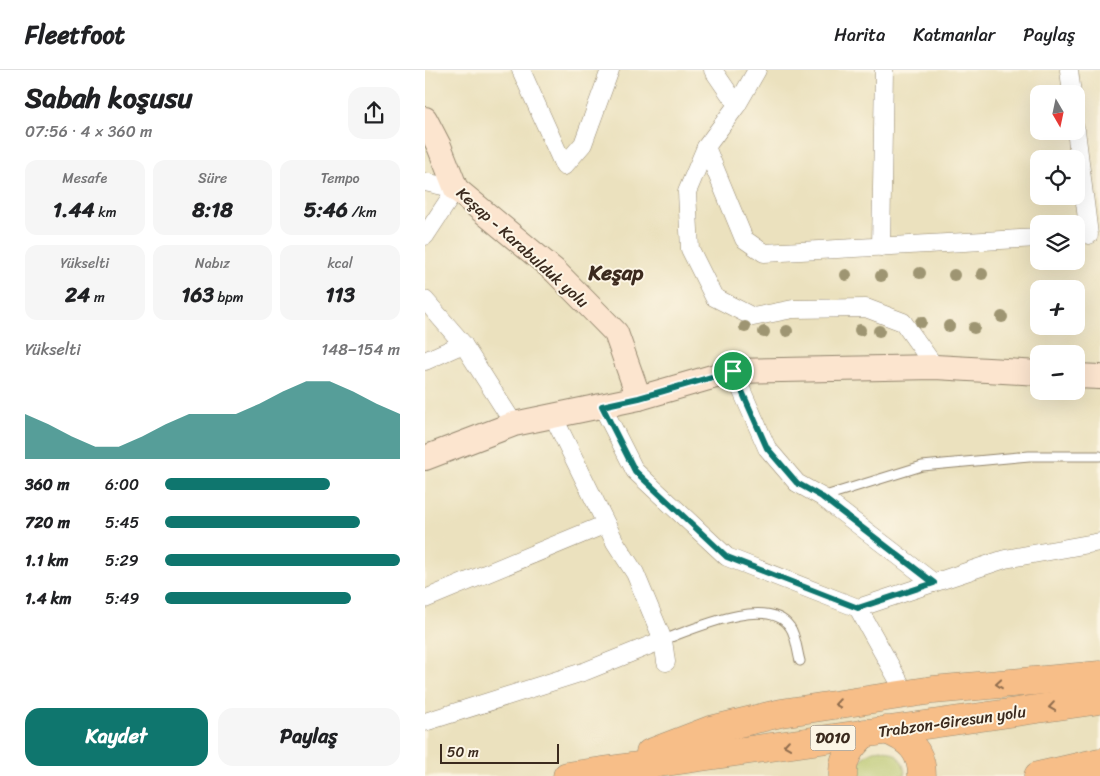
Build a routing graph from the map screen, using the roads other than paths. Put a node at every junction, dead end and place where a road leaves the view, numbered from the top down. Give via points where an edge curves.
1 (521, 70) edge
2 (610, 70) edge
3 (713, 70) edge
4 (757, 70) edge
5 (883, 70) edge
6 (1069, 70) edge
7 (1071, 85) edge
8 (737, 105) junction
9 (425, 119) edge
10 (1077, 140) edge
11 (706, 147) junction
12 (425, 182) edge
13 (456, 189) junction
14 (1088, 235) edge
15 (425, 236) edge
16 (1030, 239) edge
17 (881, 247) junction
18 (425, 300) edge
19 (463, 344) junction
20 (425, 361) edge
21 (935, 367) junction
22 (733, 371) junction
23 (1030, 373) edge
24 (1085, 376) edge
25 (1100, 377) edge
26 (639, 398) junction
27 (602, 406) junction
28 (553, 416) junction
29 (515, 424) junction
30 (1100, 456) edge
31 (425, 458) edge
32 (822, 497) junction
33 (606, 524) junction
34 (1100, 542) edge
35 (934, 583) junction
36 (425, 599) edge
37 (858, 608) junction
38 (663, 640) junction
39 (800, 661) dead end
40 (666, 662) dead end
41 (1100, 674) edge
42 (906, 694) junction
43 (1100, 700) edge
44 (425, 722) edge
45 (876, 732) junction
46 (1100, 762) edge
47 (604, 771) junction
48 (567, 776) edge
49 (843, 776) edge
50 (922, 776) edge
51 (1038, 776) edge

1 - 2 street via 563,166 583,144
3 - 8 street
4 - 8 street
5 - 17 street
6 - 7 street
8 - 11 street
9 - 13 main road, Keşap - Karabulduk yolu
10 - 14 street
11 - 17 street via 744,239 764,254
11 - 21 street via 687,192 690,250 714,297 753,317 793,310 866,308 903,322
12 - 13 street
13 - 15 street
13 - 26 main road, Keşap - Karabulduk yolu via 555,271 616,333
16 - 17 street
18 - 19 street
19 - 20 street
19 - 29 street
21 - 22 main road
21 - 23 main road
22 - 26 main road
22 - 32 street via 767,448 797,483
24 - 25 main road
26 - 27 main road
27 - 28 main road
27 - 37 street via 635,471 727,557
28 - 29 main road
28 - 33 street
29 - 31 main road
30 - 32 lane via 1029,456 922,466
32 - 35 street
33 - 36 street
33 - 38 street via 635,573
34 - 35 street via 1005,560
35 - 37 street
37 - 42 street
38 - 39 lane via 752,612 775,615 790,627
38 - 40 street
38 - 44 street via 586,671
41 -> 42 highway
42 -> 47 highway via 781,713 710,730
43 -> 45 highway, Trabzon-Giresun yolu / D010
45 -> 47 highway, Trabzon-Giresun yolu / D010
45 - 49 highway via 850,748 845,757
45 - 50 highway via 906,739 914,746 922,765
46 - 51 highway
47 - 48 highway, Trabzon-Giresun yolu / D010

